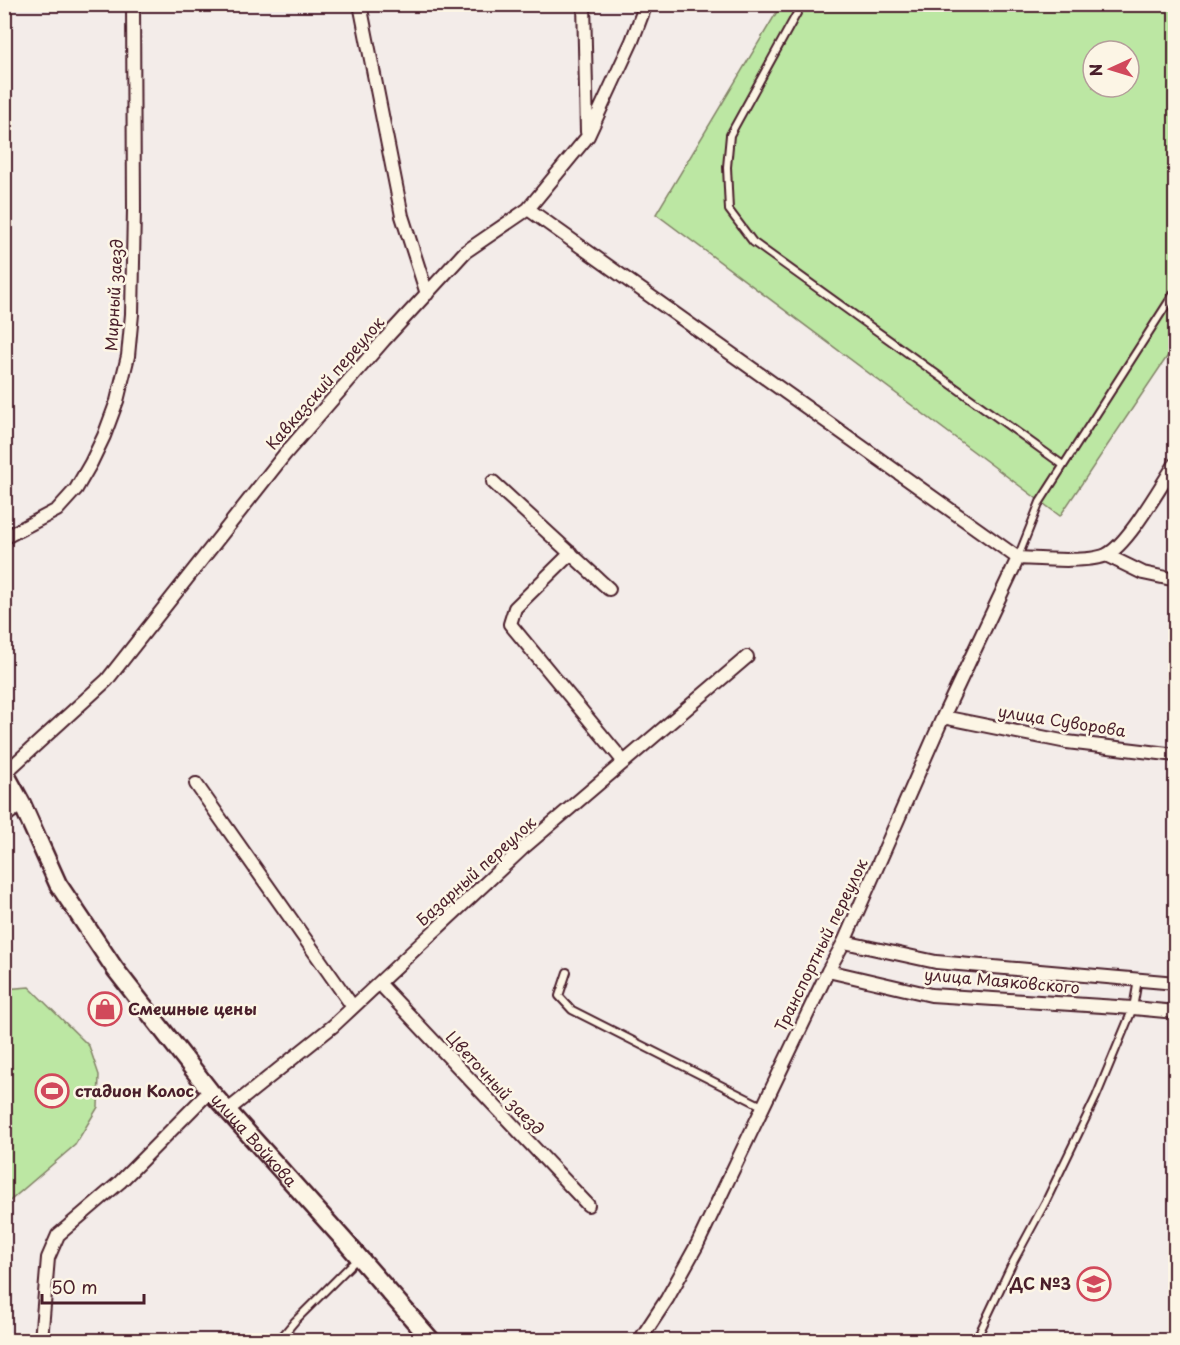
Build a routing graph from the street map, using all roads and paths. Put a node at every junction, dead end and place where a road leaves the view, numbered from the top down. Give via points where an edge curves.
1 (133, 4) edge
2 (360, 4) edge
3 (584, 4) edge
4 (646, 4) edge
5 (802, 4) edge
6 (588, 136) junction
7 (528, 209) junction
8 (1176, 290) edge
9 (427, 294) junction
10 (1176, 463) edge
11 (1063, 465) junction
12 (493, 482) dead end
13 (4, 538) edge
14 (571, 553) junction
15 (1106, 555) junction
16 (1018, 558) junction
17 (1176, 580) edge
18 (609, 589) dead end
19 (747, 657) dead end
20 (943, 717) junction
21 (1176, 755) edge
22 (624, 762) junction
23 (5, 772) edge
24 (196, 784) dead end
25 (22, 804) junction
26 (4, 817) edge
27 (844, 942) junction
28 (828, 970) junction
29 (567, 972) dead end
30 (1138, 980) junction
31 (379, 983) junction
32 (1176, 983) edge
33 (353, 1007) junction
34 (1133, 1008) junction
35 (1176, 1012) edge
36 (210, 1091) junction
37 (762, 1106) junction
38 (228, 1110) junction
39 (588, 1205) dead end
40 (359, 1257) junction
41 (41, 1341) edge
42 (279, 1341) edge
43 (431, 1341) edge
44 (640, 1341) edge
45 (976, 1341) edge

1 - 13 street, Мирный заезд via 134,210 128,356 104,436 76,489 57,510
2 - 9 street via 402,216
3 - 6 street
4 - 6 street, Кавказский переулок
5 - 11 lane via 730,135 729,210 753,242
6 - 7 street, Кавказский переулок
7 - 9 street, Кавказский переулок via 465,252
7 - 16 street
8 - 11 lane
9 - 23 street, Кавказский переулок via 285,454 107,680
10 - 15 street via 1138,521 1118,547
11 - 16 lane via 1040,502
12 - 14 street
14 - 18 street
14 - 22 street via 515,608 510,624
15 - 16 street via 1088,559
15 - 17 street via 1143,573
16 - 20 street, Транспортный переулок
19 - 22 street, Базарный переулок
20 - 21 street, улица Суворова via 1067,742
20 - 27 street, Транспортный переулок
22 - 31 street, Базарный переулок via 522,849
23 - 25 street, улица Войкова
24 - 33 street
25 - 26 street
25 - 36 street, улица Войкова via 58,884 116,969
27 - 28 street, Транспортный переулок
27 - 30 street, улица Маяковского via 936,962
28 - 34 street, улица Маяковского via 931,994
28 - 37 street, Транспортный переулок
29 - 37 lane via 559,996 572,1010
30 - 32 street, улица Маяковского
30 - 34 lane
31 - 33 street, Базарный переулок
31 - 39 street, Цветочный заезд
33 - 38 street, Базарный переулок
34 - 35 street, улица Маяковского
34 - 45 lane via 1091,1107
36 - 38 street, улица Войкова
36 - 41 street via 120,1182 58,1235 48,1258
37 - 44 street, Транспортный переулок via 697,1245
38 - 40 street, улица Войкова
40 - 42 lane
40 - 43 street, улица Войкова

